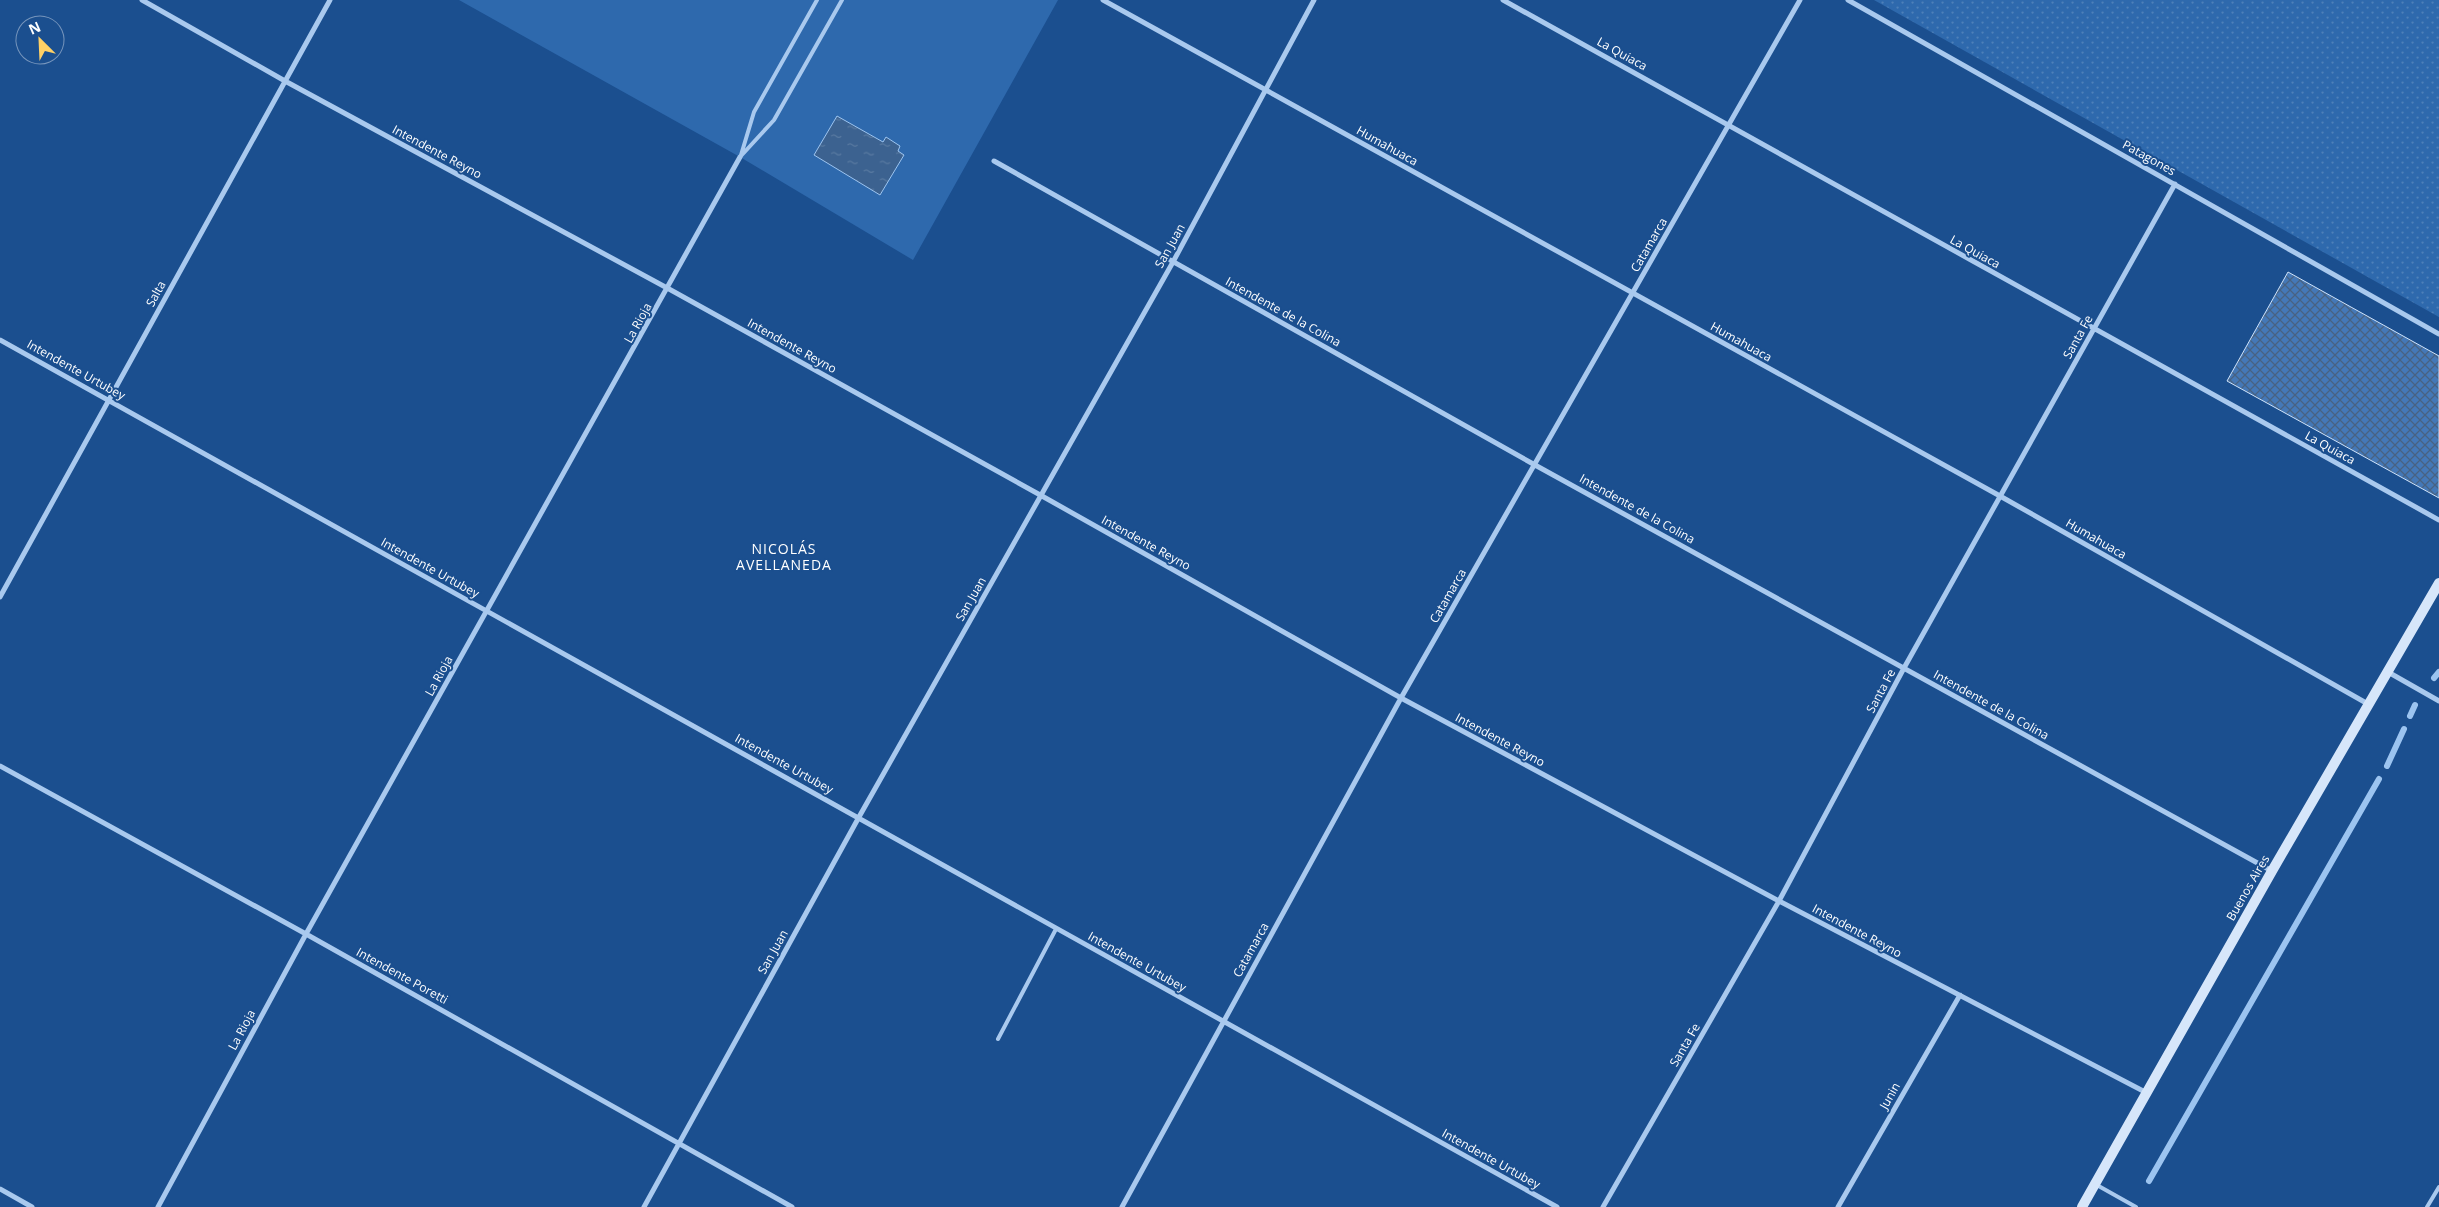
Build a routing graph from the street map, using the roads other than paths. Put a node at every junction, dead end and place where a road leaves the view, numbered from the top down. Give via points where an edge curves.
1 (142, 0) edge
2 (330, 0) edge
3 (817, 0) edge
4 (842, 0) edge
5 (1103, 0) edge
6 (1314, 0) edge
7 (1503, 0) edge
8 (1800, 0) edge
9 (1848, 0) edge
10 (285, 81) junction
11 (1266, 89) junction
12 (1729, 124) junction
13 (740, 157) junction
14 (994, 161) dead end
15 (2175, 184) junction
16 (1173, 262) junction
17 (669, 289) junction
18 (1633, 294) junction
19 (2094, 330) junction
20 (2439, 334) edge
21 (0, 340) edge
22 (109, 400) junction
23 (1535, 465) junction
24 (1042, 496) junction
25 (2000, 496) junction
26 (2439, 520) edge
27 (2439, 583) edge
28 (0, 597) edge
29 (487, 611) junction
30 (1904, 668) junction
31 (2388, 672) junction
32 (1401, 698) junction
33 (2439, 701) edge
34 (2368, 704) junction
35 (0, 766) edge
36 (858, 817) junction
37 (2272, 871) junction
38 (1779, 901) junction
39 (1056, 929) junction
40 (306, 934) junction
41 (1960, 996) junction
42 (1223, 1021) junction
43 (998, 1039) dead end
44 (2147, 1093) junction
45 (679, 1144) junction
46 (2095, 1184) junction
47 (2439, 1186) edge
48 (0, 1189) edge
49 (32, 1207) edge
50 (158, 1207) edge
51 (644, 1207) edge
52 (792, 1207) edge
53 (1122, 1207) edge
54 (1557, 1207) edge
55 (1604, 1207) edge
56 (1838, 1207) edge
57 (2082, 1207) edge
58 (2136, 1207) edge
59 (2427, 1207) edge

1 - 10 street, Intendente Reyno
2 - 10 street, Salta
3 - 13 lane via 754,112
4 - 13 lane via 774,120
5 - 11 street, Humahuaca
6 - 11 street, San Juan
7 - 12 street, La Quiaca
8 - 12 street, Catamarca
9 - 15 street, Patagones
10 - 17 street, Intendente Reyno
10 - 22 street, Salta
11 - 16 street, San Juan
11 - 18 street, Humahuaca
12 - 18 street, Catamarca
12 - 19 street, La Quiaca
13 - 17 street, La Rioja
14 - 16 street, Intendente de la Colina
15 - 19 street, Santa Fe
15 - 20 street, Patagones
16 - 23 street, Intendente de la Colina
16 - 24 street, San Juan
17 - 24 street, Intendente Reyno
17 - 29 street, La Rioja
18 - 23 street, Catamarca
18 - 25 street, Humahuaca
19 - 25 street, Santa Fe
19 - 26 street, La Quiaca
21 - 22 street, Intendente Urtubey
22 - 28 street, Salta
22 - 29 street, Intendente Urtubey
23 - 30 street, Intendente de la Colina
23 - 32 street, Catamarca
24 - 32 street, Intendente Reyno
24 - 36 street, San Juan
25 - 30 street, Santa Fe
25 - 34 street, Humahuaca
27 - 31 main road, Buenos Aires
29 - 36 street, Intendente Urtubey
29 - 40 street, La Rioja
30 - 37 street, Intendente de la Colina
30 - 38 street, Santa Fe
31 - 33 street
31 - 34 main road, Buenos Aires
32 - 38 street, Intendente Reyno
32 - 42 street, Catamarca
34 - 37 main road, Buenos Aires
35 - 40 street, Intendente Poretti
36 - 39 street, Intendente Urtubey
36 - 45 street, San Juan
37 - 44 main road, Buenos Aires
38 - 41 street, Intendente Reyno
38 - 55 street, Santa Fe
39 - 42 street, Intendente Urtubey
39 - 43 lane
40 - 45 street, Intendente Poretti
40 - 50 street, La Rioja
41 - 44 street, Intendente Reyno
41 - 56 street, Junin
42 - 53 street, Catamarca
42 - 54 street, Intendente Urtubey
44 - 46 main road, Buenos Aires
45 - 51 street, San Juan
45 - 52 street, Intendente Poretti
46 - 57 main road, Buenos Aires
46 - 58 lane
47 - 59 lane
48 - 49 street

